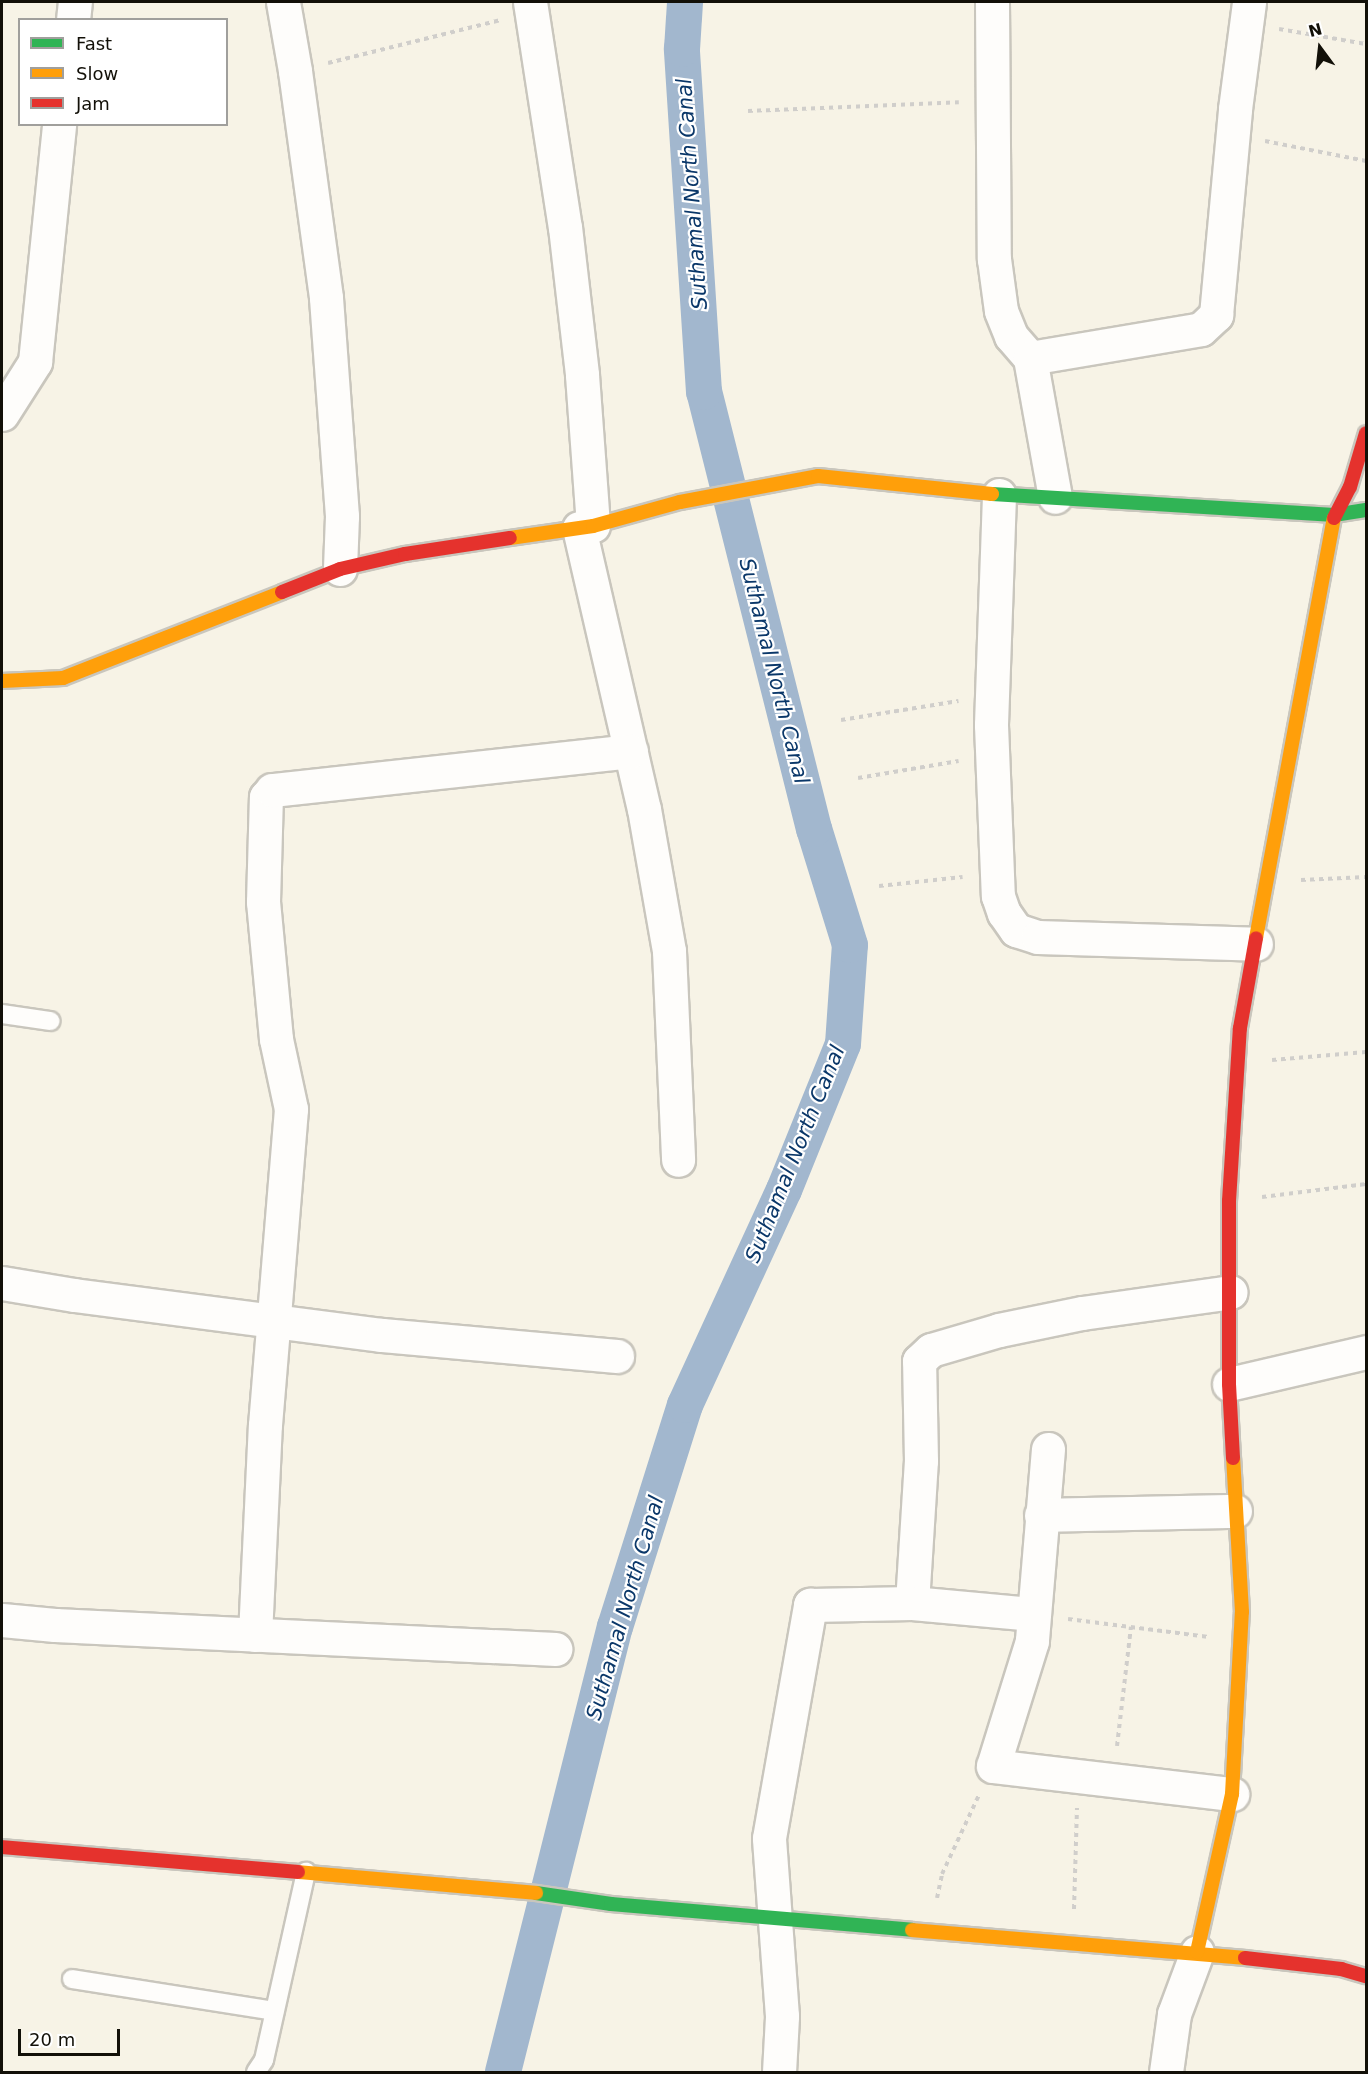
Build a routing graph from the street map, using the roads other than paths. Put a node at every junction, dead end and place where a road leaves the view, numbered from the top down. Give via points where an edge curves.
1 (75, 2) edge
2 (283, 2) edge
3 (992, 2) edge
4 (531, 7) edge
5 (1247, 12) edge
6 (73, 18) edge
7 (59, 126) edge
8 (1030, 358) junction
9 (2, 414) edge
10 (1366, 433) edge
11 (999, 495) junction
12 (1055, 497) junction
13 (1366, 510) edge
14 (1334, 515) junction
15 (586, 527) junction
16 (340, 568) junction
17 (2, 681) edge
18 (631, 751) junction
19 (1256, 944) junction
20 (2, 1014) edge
21 (50, 1021) dead end
22 (678, 1160) dead end
23 (2, 1283) edge
24 (1231, 1292) junction
25 (274, 1321) junction
26 (1366, 1352) edge
27 (617, 1356) dead end
28 (1229, 1383) junction
29 (1048, 1449) dead end
30 (1235, 1511) junction
31 (1041, 1515) junction
32 (912, 1603) junction
33 (1034, 1614) junction
34 (2, 1620) edge
35 (255, 1635) junction
36 (555, 1649) dead end
37 (1232, 1794) junction
38 (2, 1846) edge
39 (306, 1872) junction
40 (775, 1920) junction
41 (1197, 1952) junction
42 (1366, 1976) edge
43 (72, 1979) dead end
44 (274, 2012) junction
45 (256, 2073) edge
46 (779, 2073) edge
47 (1166, 2073) edge

1 - 6 street
2 - 16 street via 326,298 342,516
3 - 8 street via 994,259 1001,311 1011,336
4 - 15 street via 566,227 582,375
5 - 8 street via 1216,315 1201,328
7 - 9 street via 35,362
8 - 12 street
10 - 14 street via 1350,487
11 - 12 street
11 - 15 street via 818,476 680,502
11 - 19 street via 991,696 996,873 1004,913 1016,930 1038,936
12 - 14 street
13 - 14 street
14 - 19 street
15 - 16 street via 405,554
15 - 18 street
16 - 17 street via 63,678
18 - 22 street via 669,951
18 - 25 street via 272,790 266,797 263,902 276,1039 291,1109
19 - 24 street via 1240,1028 1228,1201
20 - 21 lane
23 - 25 street
24 - 28 street
24 - 32 street via 1082,1313 999,1330 931,1350 920,1361 921,1461
25 - 27 street
25 - 35 street
26 - 28 street
28 - 30 street
29 - 31 street
30 - 31 street
30 - 37 street via 1242,1612
31 - 33 street
32 - 33 street
32 - 40 street via 810,1605 769,1838
33 - 37 street via 1032,1641 993,1766
34 - 35 street
35 - 36 street
37 - 41 street
38 - 39 street
39 - 40 street via 523,1891
39 - 44 lane
40 - 41 street
40 - 46 street via 782,2016
41 - 42 street via 1341,1969
41 - 47 street via 1174,2014
43 - 44 lane
44 - 45 lane via 264,2060

